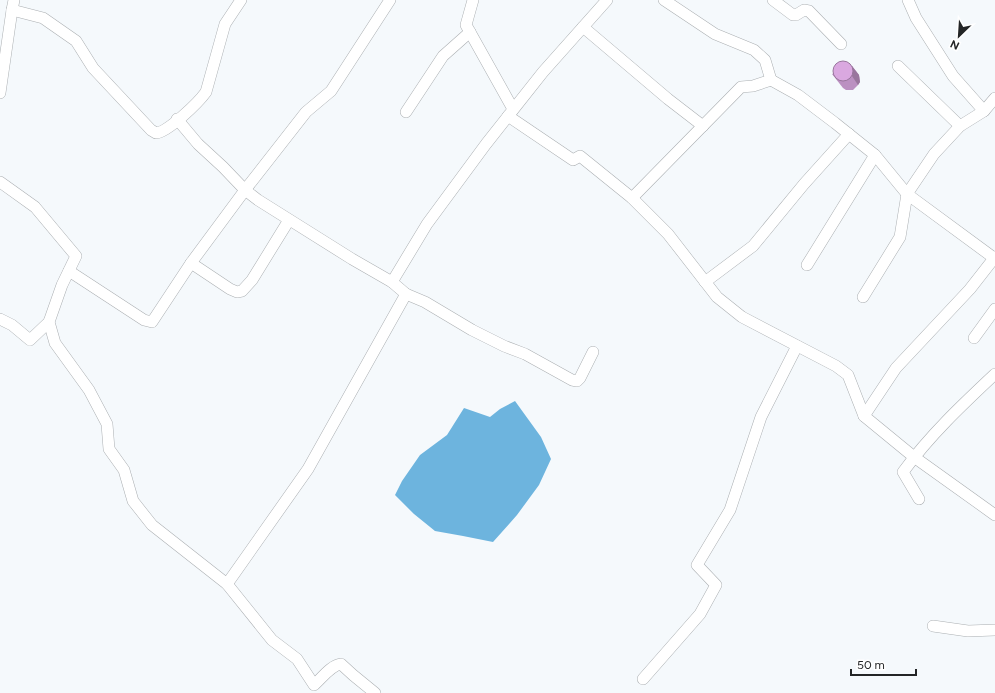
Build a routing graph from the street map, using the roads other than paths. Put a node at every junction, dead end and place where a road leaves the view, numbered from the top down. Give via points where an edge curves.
1 (241, 0) edge
2 (390, 0) edge
3 (473, 0) edge
4 (607, 0) edge
5 (664, 0) edge
6 (773, 0) edge
7 (908, 0) edge
8 (13, 5) edge
9 (583, 27) junction
10 (470, 32) junction
11 (841, 44) dead end
12 (898, 66) dead end
13 (771, 80) junction
14 (0, 93) edge
15 (995, 98) edge
16 (984, 111) junction
17 (406, 112) dead end
18 (511, 113) junction
19 (177, 119) junction
20 (703, 126) junction
21 (960, 126) junction
22 (849, 134) junction
23 (875, 155) junction
24 (0, 182) edge
25 (245, 190) junction
26 (907, 194) junction
27 (632, 198) junction
28 (289, 220) junction
29 (995, 258) edge
30 (191, 262) junction
31 (807, 265) dead end
32 (69, 271) junction
33 (392, 282) junction
34 (705, 282) junction
35 (406, 294) junction
36 (863, 297) dead end
37 (995, 309) edge
38 (0, 319) edge
39 (48, 322) junction
40 (974, 338) dead end
41 (797, 346) junction
42 (593, 352) dead end
43 (995, 374) edge
44 (864, 416) junction
45 (914, 456) junction
46 (919, 499) dead end
47 (995, 515) edge
48 (227, 584) junction
49 (934, 626) dead end
50 (995, 630) edge
51 (643, 679) dead end
52 (312, 689) edge
53 (375, 693) edge

1 - 19 street via 225,24 206,92
2 - 25 street via 331,91 306,112
3 - 10 street via 466,25
4 - 9 street
5 - 13 street via 715,34 754,50 765,60
6 - 11 street via 793,15 804,10 809,11
7 - 16 street via 916,18 953,76
8 - 14 street
8 - 19 street via 43,18 76,41 93,68 151,130 160,133
9 - 18 street
9 - 20 street
10 - 17 street via 443,56
10 - 18 street
12 - 21 street
13 - 20 street via 741,87
13 - 22 street via 798,95
15 - 16 street
16 - 21 street
18 - 27 street via 573,160 580,156
18 - 33 street via 427,224
19 - 25 street via 198,144
20 - 27 street
21 - 26 street via 934,154
22 - 23 street
22 - 34 street via 753,246
23 - 26 street
23 - 31 street
24 - 32 street via 35,207 76,256
25 - 28 street
25 - 30 street
26 - 29 street
26 - 36 street via 900,237
27 - 34 street via 668,234
28 - 30 street via 252,280 242,291 230,289
28 - 33 street
29 - 44 street via 970,289 896,368
30 - 32 street via 152,322 144,320
32 - 39 street
33 - 35 street
34 - 41 street via 717,297 742,317
35 - 42 street via 425,302 486,338 525,354 572,380 577,381 580,378
35 - 48 street via 308,469
37 - 40 street
38 - 39 street via 30,340
39 - 48 street via 55,343 89,390 107,424 109,449 124,470 133,501 152,525
41 - 44 street via 848,375
41 - 51 street via 761,417 730,510 697,565 716,585 700,614
43 - 45 street via 943,423
44 - 45 street
45 - 46 street via 903,472
45 - 47 street
48 - 52 street via 272,640 297,659
49 - 50 street via 968,631
52 - 53 street via 332,668 341,664

